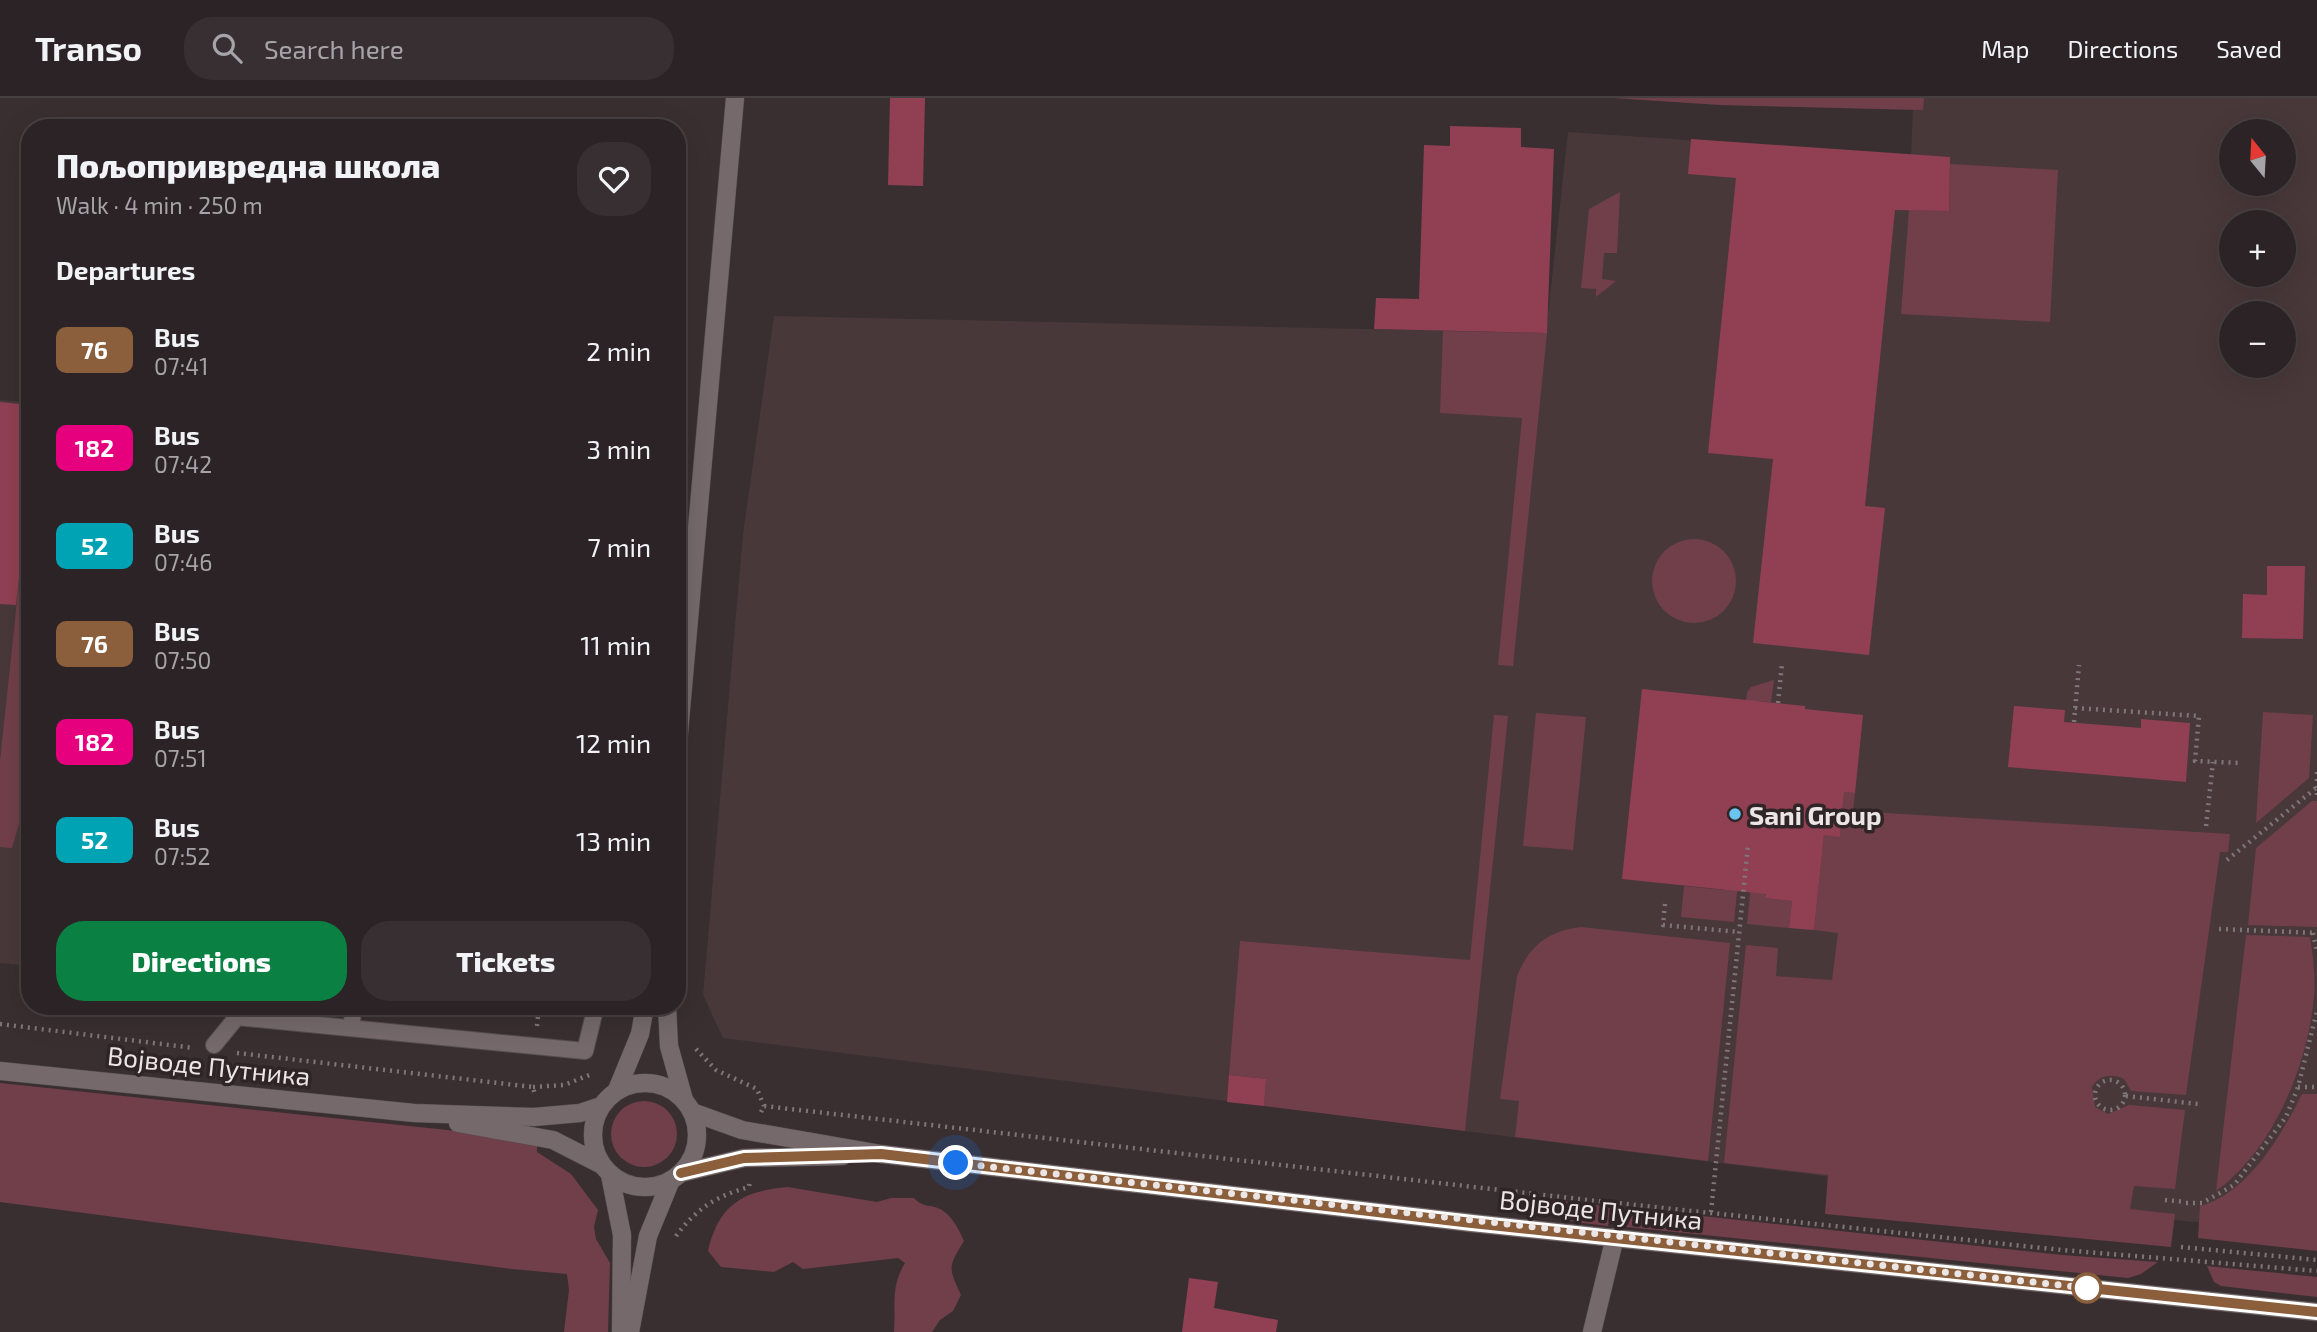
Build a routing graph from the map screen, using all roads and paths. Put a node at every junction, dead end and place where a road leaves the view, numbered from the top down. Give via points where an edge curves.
1 (735, 98) edge
2 (686, 653) edge
3 (1782, 664) dead end
4 (2079, 665) dead end
5 (1778, 703) dead end
6 (2076, 708) junction
7 (2074, 722) dead end
8 (2213, 762) junction
9 (2239, 763) dead end
10 (2317, 772) edge
11 (2316, 792) edge
12 (2206, 826) dead end
13 (1748, 845) dead end
14 (2227, 860) dead end
15 (1665, 904) dead end
16 (2219, 929) dead end
17 (1739, 932) junction
18 (2315, 933) edge
19 (2317, 952) edge
20 (2317, 1011) edge
21 (239, 1015) edge
22 (268, 1015) edge
23 (353, 1015) edge
24 (594, 1015) edge
25 (643, 1015) edge
26 (667, 1015) edge
27 (0, 1024) edge
28 (351, 1028) junction
29 (690, 1041) dead end
30 (214, 1045) dead end
31 (187, 1047) dead end
32 (231, 1053) dead end
33 (0, 1071) edge
34 (2298, 1087) junction
35 (2317, 1087) edge
36 (617, 1090) junction
37 (2126, 1096) junction
38 (537, 1099) dead end
39 (2198, 1104) dead end
40 (601, 1106) junction
41 (688, 1106) junction
42 (764, 1106) junction
43 (414, 1113) junction
44 (754, 1122) dead end
45 (881, 1154) junction
46 (606, 1170) junction
47 (750, 1176) dead end
48 (676, 1177) junction
49 (2165, 1199) dead end
50 (1712, 1212) junction
51 (1615, 1237) junction
52 (2181, 1247) dead end
53 (670, 1249) dead end
54 (2317, 1260) edge
55 (2317, 1272) edge
56 (2317, 1312) edge
57 (621, 1332) edge
58 (630, 1332) edge
59 (1592, 1332) edge

1 - 2 main road
3 - 5 path
4 - 6 path
6 - 7 path
6 - 8 path via 2199,716 2195,761
8 - 9 path
8 - 12 path
10 - 11 path
11 - 14 path
13 - 17 path
15 - 17 path via 1663,925
16 - 18 path
17 - 50 path
18 - 19 path
20 - 34 path
21 - 30 lane
22 - 28 lane
23 - 28 lane
24 - 28 lane via 585,1051
25 - 36 main road
26 - 41 main road via 669,1046
27 - 31 path
29 - 42 path via 716,1070 757,1089
32 - 38 path via 533,1087
33 - 43 main road, Војводе Путника
34 - 35 path
34 - 49 path via 2286,1117 2234,1185 2202,1202
36 - 40 main road
36 - 41 main road via 652,1083 674,1092
37 - 37 path via 2123,1086 2110,1080 2100,1083 2095,1097 2108,1110 2122,1105
37 - 39 path
40 - 43 main road, Војводе Путника via 580,1113 534,1117
40 - 46 main road via 592,1135
41 - 45 main road, Војводе Путника via 742,1130
41 - 48 main road via 696,1125 695,1151
42 - 44 path
42 - 50 path
43 - 46 main road, Војводе Путника via 539,1136
45 - 48 main road, Војводе Путника via 744,1158
45 - 51 main road, Војводе Путника
46 - 48 main road via 633,1186 646,1187
46 - 57 main road via 622,1235
47 - 53 path via 749,1187 722,1195 689,1219
48 - 58 main road via 648,1236
50 - 55 path
51 - 56 main road, Војводе Путника
51 - 59 main road
52 - 54 path

